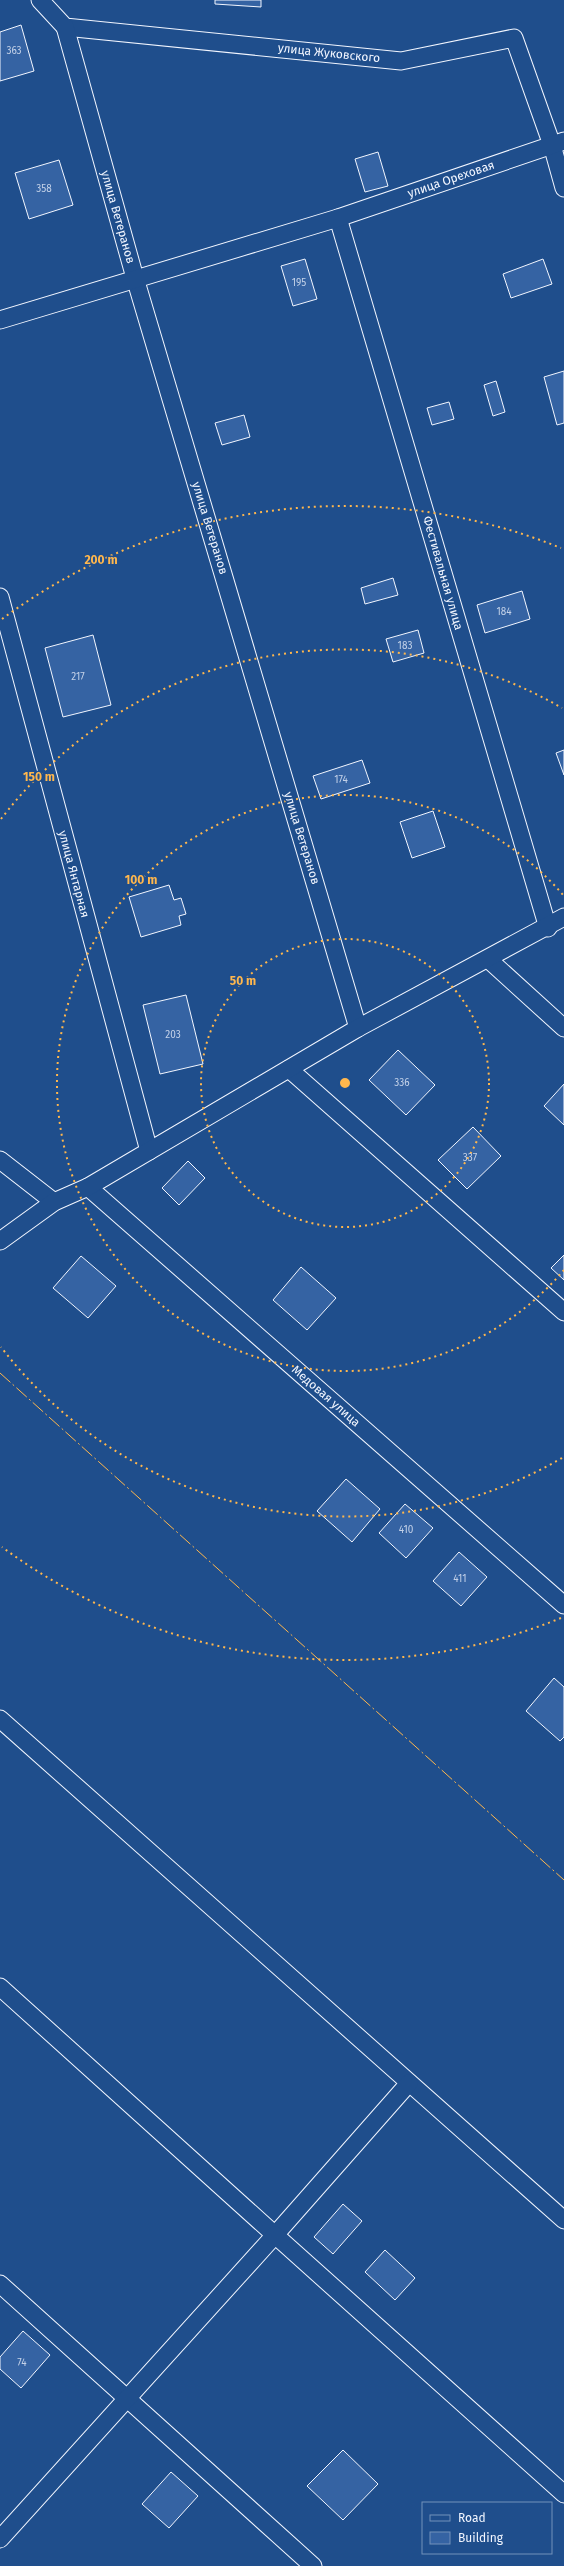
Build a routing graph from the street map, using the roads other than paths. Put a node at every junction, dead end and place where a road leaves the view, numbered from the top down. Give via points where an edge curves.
1 (40, 0) edge
2 (65, 26) junction
3 (558, 143) edge
4 (564, 188) edge
5 (338, 218) junction
6 (136, 278) junction
7 (0, 320) edge
8 (0, 597) edge
9 (564, 917) edge
10 (548, 928) junction
11 (488, 959) junction
12 (358, 1028) junction
13 (564, 1028) edge
14 (289, 1069) junction
15 (148, 1151) junction
16 (0, 1160) edge
17 (88, 1188) junction
18 (54, 1202) junction
19 (0, 1241) edge
20 (564, 1312) edge
21 (564, 1605) edge
22 (0, 1719) edge
23 (0, 1987) edge
24 (410, 2083) junction
25 (564, 2220) edge
26 (275, 2235) junction
27 (0, 2284) edge
28 (127, 2398) junction
29 (564, 2494) edge
30 (0, 2539) edge
31 (313, 2566) edge

1 - 2 street
2 - 3 street, улица Жуковского via 401,60 514,38
2 - 6 street, улица Ветеранов
3 - 4 street
3 - 5 street, улица Ореховая
5 - 6 street, улица Ореховая
5 - 10 street, Фестивальная улица
6 - 7 street, улица Ореховая
6 - 12 street, улица Ветеранов
8 - 15 street, улица Янтарная
9 - 10 street
10 - 11 street
11 - 12 street
11 - 13 street
12 - 14 street
14 - 15 street
14 - 20 street
15 - 17 street
16 - 18 street
17 - 18 street
17 - 21 street, Медовая улица
18 - 19 street
22 - 24 street
23 - 26 street
24 - 25 street
24 - 26 street
26 - 28 street
26 - 29 street
27 - 28 street
28 - 30 street
28 - 31 street

